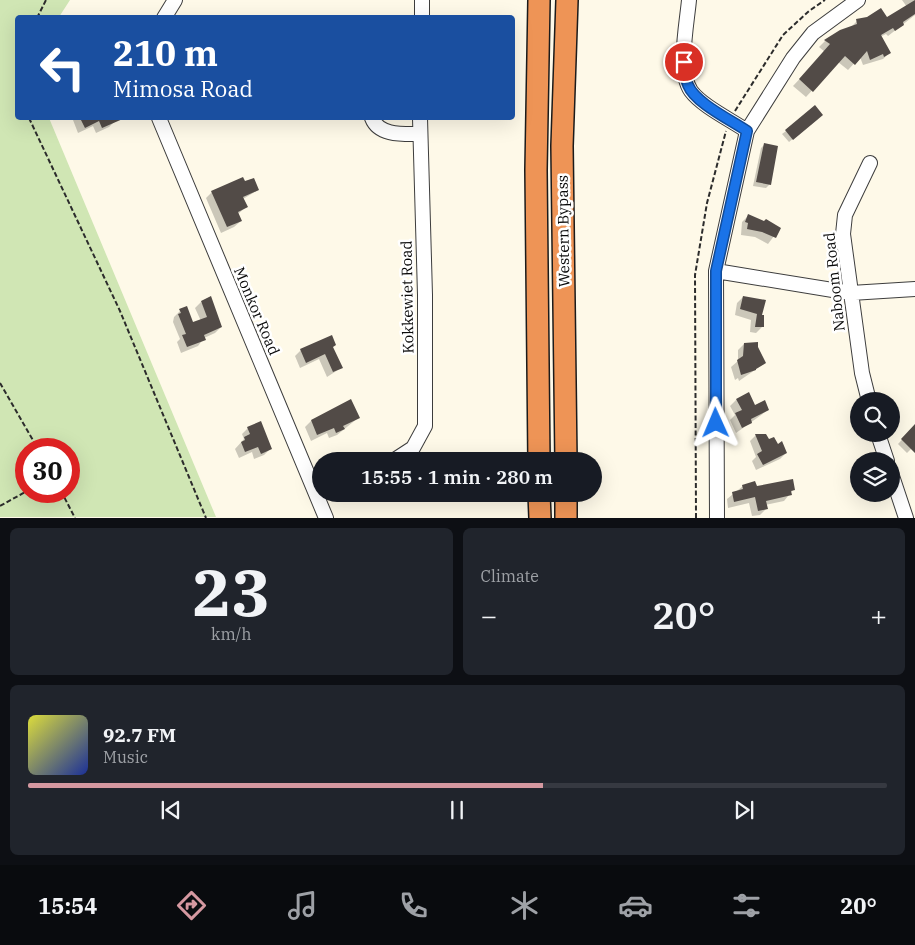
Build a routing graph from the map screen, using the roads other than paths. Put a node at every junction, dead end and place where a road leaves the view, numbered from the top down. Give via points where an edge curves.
1 (175, 0) edge
2 (422, 0) edge
3 (567, 0) edge
4 (689, 0) edge
5 (858, 0) edge
6 (537, 5) edge
7 (166, 15) edge
8 (422, 15) edge
9 (160, 120) edge
10 (374, 120) edge
11 (420, 120) edge
12 (747, 131) junction
13 (420, 134) junction
14 (870, 163) dead end
15 (716, 271) junction
16 (915, 289) edge
17 (851, 293) junction
18 (867, 392) edge
19 (407, 452) edge
20 (539, 452) edge
21 (566, 452) edge
22 (312, 478) edge
23 (900, 500) edge
24 (321, 502) edge
25 (540, 502) edge
26 (566, 502) edge
27 (326, 518) edge
28 (540, 518) edge
29 (566, 518) edge
30 (717, 518) edge
31 (906, 518) edge

1 - 7 street
2 - 8 street
3 - 21 highway, Western Bypass via 562,146
4 - 12 street via 684,62 688,84 702,102
5 - 12 street via 813,32
6 - 20 highway, Western Bypass
9 - 22 street, Monkor Road
10 - 13 street via 388,132
11 - 13 street, Kokkewiet Road
12 - 15 street
13 - 19 street, Kokkewiet Road via 424,426 413,448
14 - 17 street, Naboom Road via 843,224
15 - 17 street
15 - 30 street
16 - 17 street
17 - 18 street, Naboom Road
23 - 31 street
24 - 27 street, Monkor Road
25 - 28 highway
26 - 29 highway

